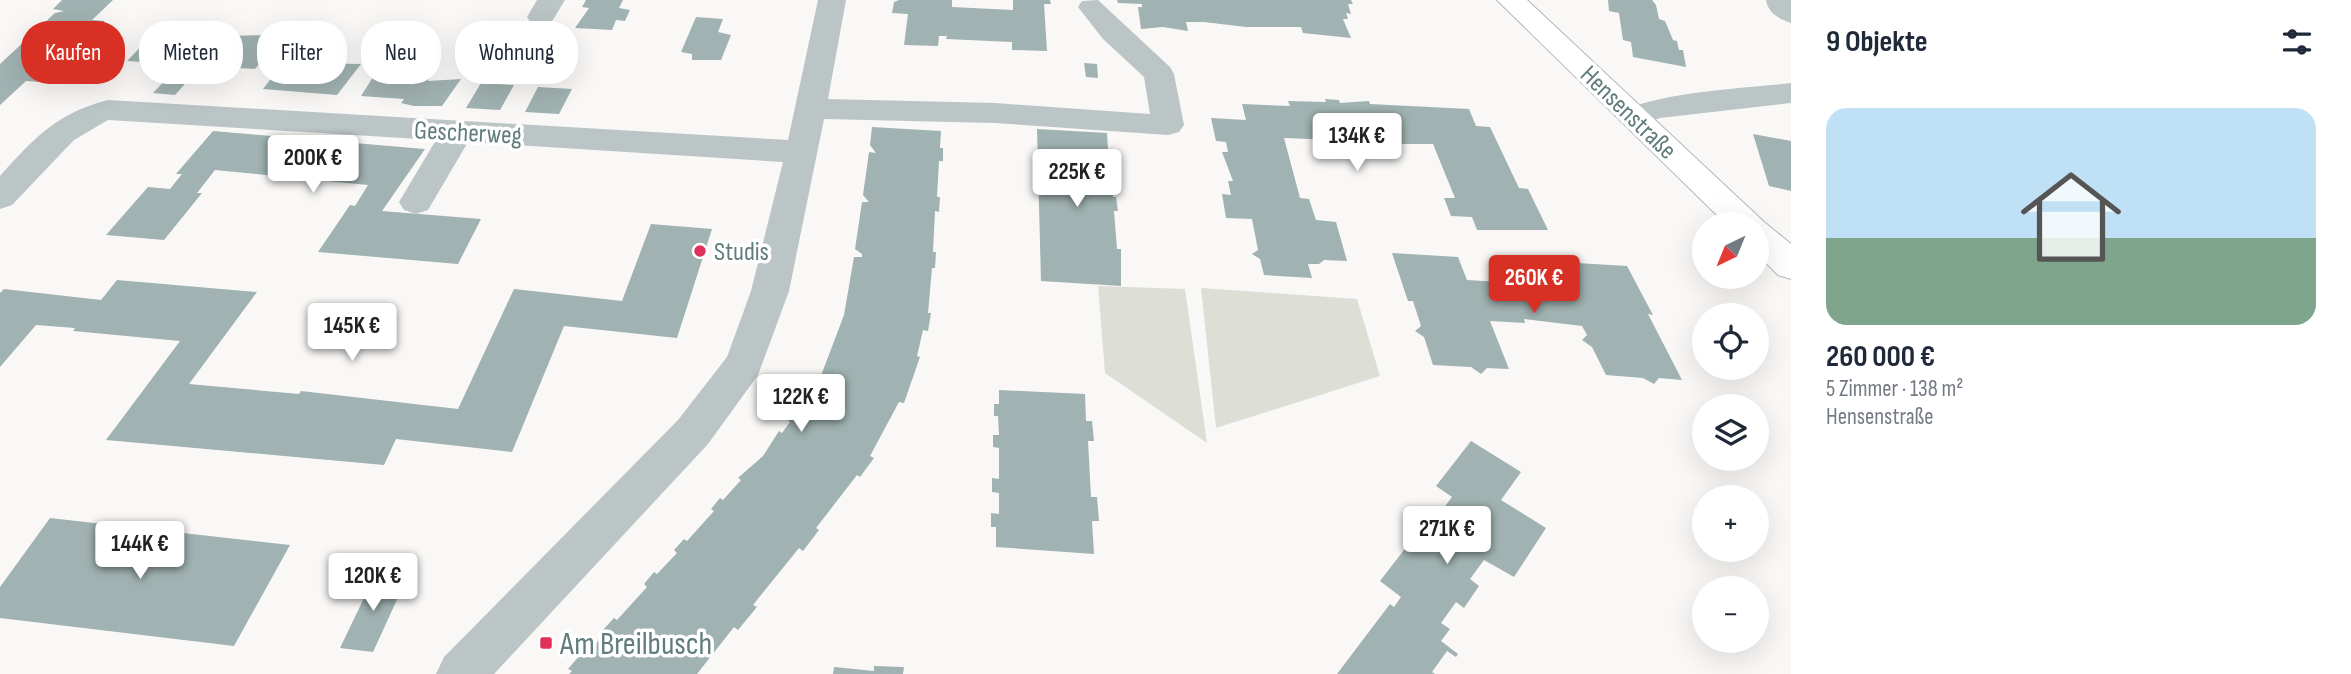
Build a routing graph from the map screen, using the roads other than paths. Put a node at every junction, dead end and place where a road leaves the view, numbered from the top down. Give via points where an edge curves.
1 (832, 0) edge
2 (1511, 0) edge
3 (1780, 0) edge
4 (1092, 7) dead end
5 (1791, 14) edge
6 (1791, 93) edge
7 (811, 109) junction
8 (1634, 117) junction
9 (458, 131) junction
10 (802, 152) junction
11 (0, 197) edge
12 (416, 202) dead end
13 (1734, 212) edge
14 (1769, 245) edge
15 (1791, 266) edge
16 (461, 674) edge

1 - 7 street
2 - 8 main road, Hensenstraße
3 - 5 street
4 - 7 street via 1113,33 1159,74 1168,125 995,113
6 - 8 street via 1654,109
7 - 10 street
8 - 13 main road, Hensenstraße
9 - 10 street, Gescherweg
9 - 11 street, Gescherweg via 108,110 74,122
9 - 12 street
10 - 16 street via 770,291 744,364 693,432
14 - 15 main road

